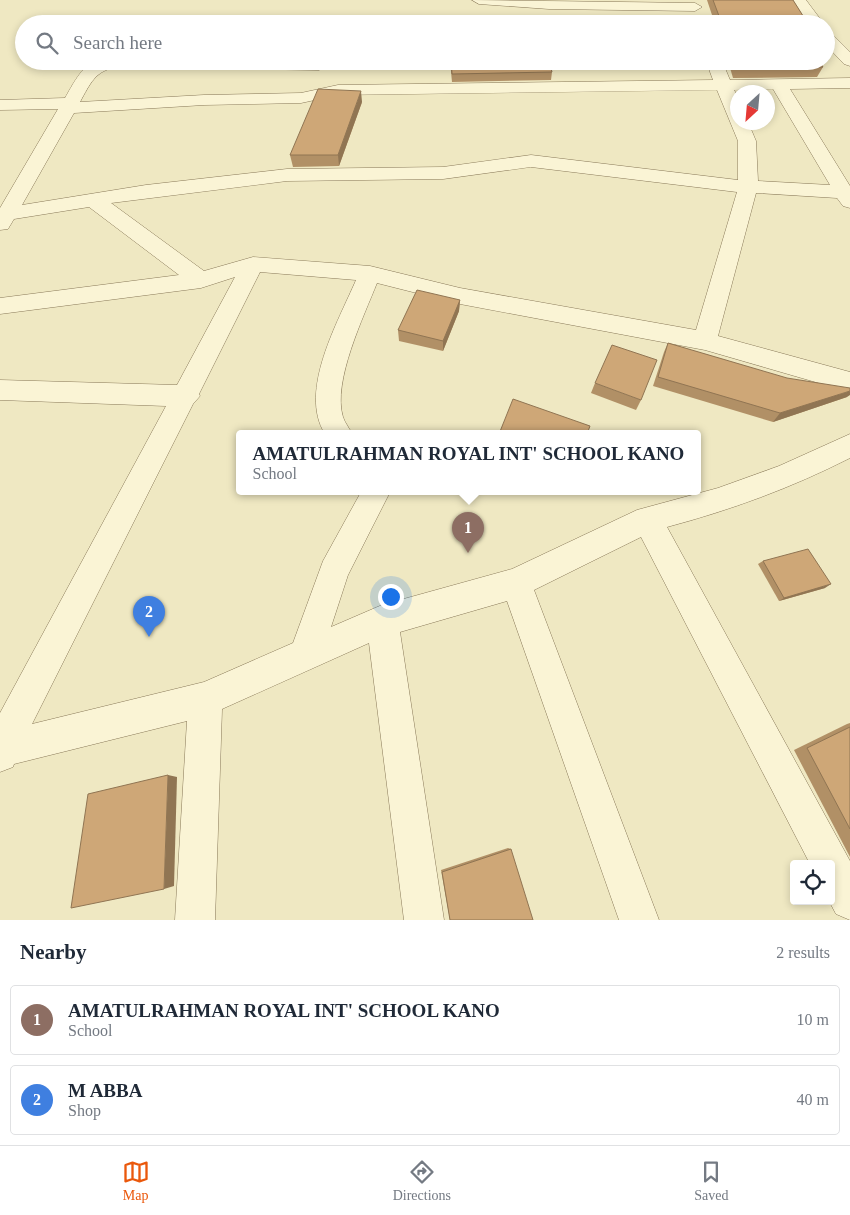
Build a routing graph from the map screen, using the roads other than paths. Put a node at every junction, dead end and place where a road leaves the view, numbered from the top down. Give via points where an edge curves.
1 (479, 0) edge
2 (798, 0) edge
3 (693, 4) edge
4 (810, 15) edge
5 (835, 42) edge
6 (850, 44) edge
7 (835, 47) edge
8 (850, 61) edge
9 (93, 70) edge
10 (319, 70) edge
11 (717, 70) edge
12 (722, 83) junction
13 (778, 83) junction
14 (850, 83) edge
15 (318, 96) junction
16 (730, 101) edge
17 (0, 105) edge
18 (70, 106) junction
19 (742, 130) edge
20 (748, 187) junction
21 (10, 194) edge
22 (848, 196) edge
23 (95, 201) junction
24 (3, 220) edge
25 (254, 264) junction
26 (370, 274) junction
27 (201, 280) junction
28 (0, 306) edge
29 (705, 341) junction
30 (850, 382) edge
31 (0, 390) edge
32 (187, 396) junction
33 (336, 430) edge
34 (850, 445) edge
35 (374, 495) edge
36 (647, 519) junction
37 (516, 583) junction
38 (382, 621) junction
39 (306, 654) junction
40 (205, 699) junction
41 (0, 751) edge
42 (829, 860) edge
43 (835, 872) edge
44 (850, 900) edge
45 (195, 920) edge
46 (424, 920) edge
47 (639, 920) edge

1 - 3 street via 548,5
2 - 4 street
5 - 6 street
7 - 8 street
9 - 18 street via 83,81
10 - 15 street
11 - 12 street
12 - 13 street
12 - 15 street via 338,90
12 - 16 street
13 - 14 street
13 - 22 street
15 - 18 street
17 - 18 street
18 - 21 street
19 - 20 street via 747,141
20 - 22 street
20 - 23 street via 531,161 443,173 287,175 146,191
20 - 29 street
21 - 24 street
23 - 24 street
23 - 27 street
25 - 26 street
25 - 27 street
25 - 32 street
26 - 29 street via 460,296
26 - 33 street via 328,390 328,417
27 - 28 street
29 - 30 street
31 - 32 street
32 - 41 street
34 - 36 street via 788,475 718,501
35 - 39 street via 334,571
36 - 37 street
36 - 42 street
37 - 38 street
37 - 47 street
38 - 39 street
38 - 46 street
39 - 40 street
40 - 41 street
40 - 45 street
43 - 44 street

